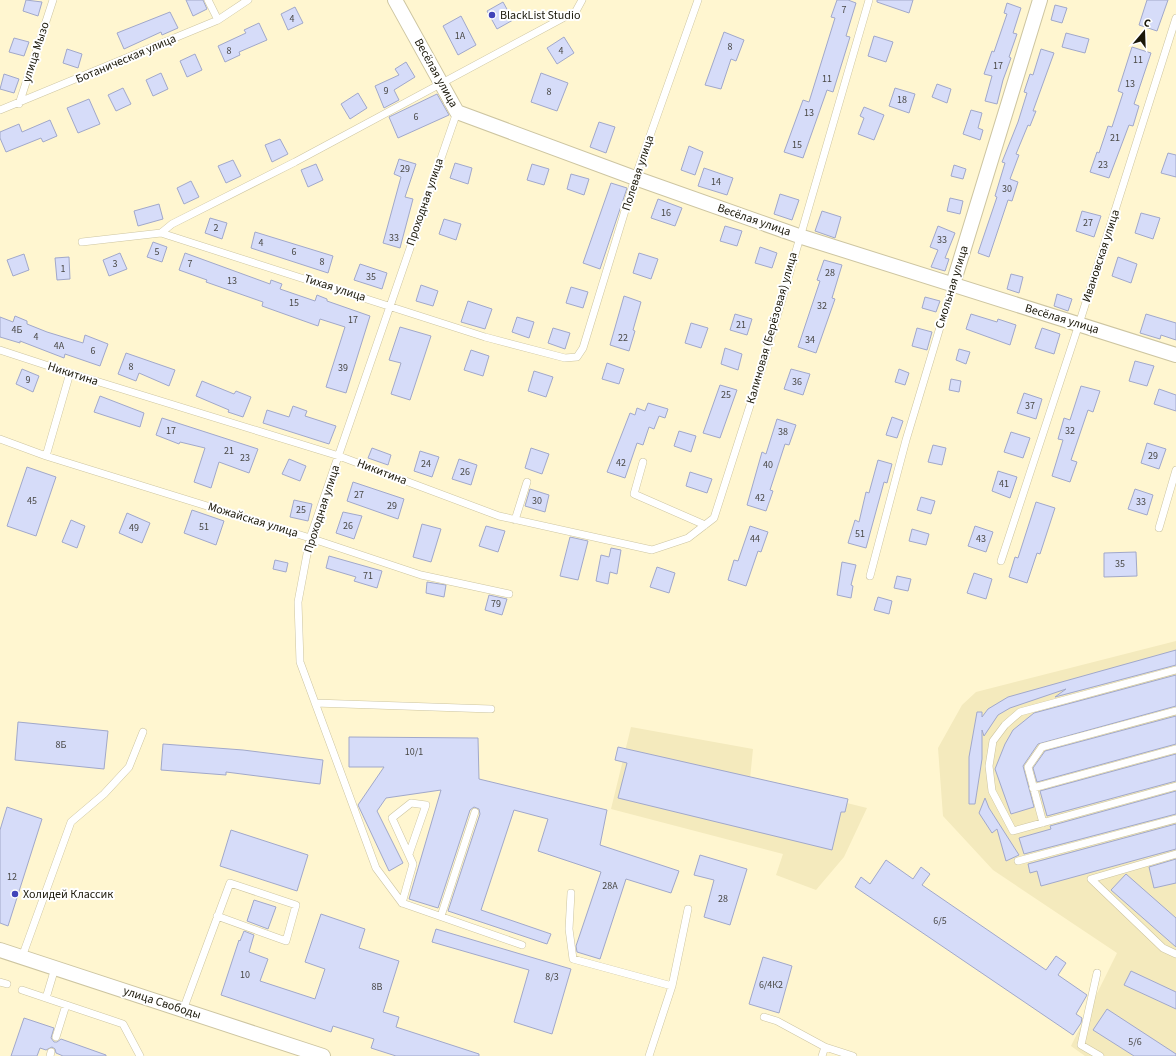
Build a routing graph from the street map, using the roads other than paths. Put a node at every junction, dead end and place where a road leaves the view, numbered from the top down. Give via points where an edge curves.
1 (53, 0) edge
2 (208, 0) edge
3 (248, 0) edge
4 (395, 0) edge
5 (582, 0) edge
6 (698, 0) edge
7 (869, 0) edge
8 (1040, 0) edge
9 (1176, 18) edge
10 (218, 20) junction
11 (442, 84) junction
12 (19, 104) junction
13 (0, 110) edge
14 (457, 112) junction
15 (635, 178) junction
16 (161, 232) junction
17 (799, 236) junction
18 (82, 242) dead end
19 (953, 284) junction
20 (390, 305) junction
21 (1079, 324) junction
22 (583, 348) joint
23 (0, 350) edge
24 (1176, 355) edge
25 (70, 373) junction
26 (0, 439) edge
27 (46, 456) junction
28 (339, 456) junction
29 (643, 462) dead end
30 (1176, 470) edge
31 (527, 482) dead end
32 (714, 518) joint
33 (514, 520) junction
34 (705, 525) junction
35 (1159, 528) dead end
36 (310, 538) junction
37 (1000, 561) dead end
38 (870, 576) dead end
39 (509, 594) dead end
40 (1176, 670) edge
41 (315, 703) junction
42 (491, 709) dead end
43 (1176, 711) edge
44 (143, 732) dead end
45 (1176, 749) edge
46 (1176, 786) edge
47 (1034, 788) junction
48 (475, 812) dead end
49 (1176, 820) edge
50 (1043, 823) junction
51 (409, 854) junction
52 (1176, 854) edge
53 (1018, 861) dead end
54 (571, 893) dead end
55 (402, 903) junction
56 (688, 909) dead end
57 (216, 916) junction
58 (441, 916) junction
59 (522, 945) dead end
60 (0, 950) edge
61 (1176, 954) edge
62 (22, 957) junction
63 (55, 968) junction
64 (1097, 973) dead end
65 (672, 986) junction
66 (22, 990) dead end
67 (46, 998) junction
68 (66, 1005) junction
69 (183, 1010) junction
70 (764, 1017) dead end
71 (56, 1037) dead end
72 (825, 1048) junction
73 (140, 1056) edge
74 (323, 1056) edge
75 (648, 1056) edge
76 (822, 1056) edge
77 (853, 1056) edge
78 (1100, 1056) edge

1 - 12 lane, улица Мызо
2 - 10 lane
3 - 10 lane, Ботаническая улица
4 - 11 street, Весёлая улица
5 - 11 lane via 576,11
6 - 15 lane, Полевая улица
7 - 17 lane, Калиновая (Берёзовая) улица
8 - 19 street, Смольная улица
9 - 21 lane, Ивановская улица
10 - 12 lane, Ботаническая улица
11 - 14 street, Весёлая улица
11 - 16 lane
12 - 13 lane, Ботаническая улица
14 - 15 street, Весёлая улица
14 - 20 lane, Проходная улица
15 - 17 street, Весёлая улица
15 - 22 lane, Полевая улица
16 - 18 lane, Тихая улица
16 - 20 lane, Тихая улица
17 - 19 street, Весёлая улица
17 - 32 lane, Калиновая (Берёзовая) улица via 762,368
19 - 21 street, Весёлая улица
19 - 38 lane, Смольная улица via 906,440
20 - 22 lane, Тихая улица via 485,337 565,358 577,356
20 - 28 lane, Проходная улица
21 - 24 street, Весёлая улица
21 - 37 lane, Ивановская улица
23 - 25 lane, Никитина
25 - 27 lane
25 - 28 lane, Никитина
26 - 27 lane, Можайская улица
27 - 36 lane, Можайская улица
28 - 33 lane, Никитина
28 - 36 lane, Проходная улица
29 - 34 lane via 634,494
30 - 35 lane
31 - 33 lane
32 - 34 lane, Никитина
33 - 34 lane, Никитина via 652,550 688,538
36 - 39 lane, Можайская улица via 421,575
36 - 41 lane, Проходная улица via 298,609 300,662
40 - 50 lane via 1020,712 1005,725 993,741 990,766 992,791 1012,831
41 - 42 lane
41 - 55 lane, Проходная улица via 376,868
43 - 47 lane via 1042,747 1028,767
44 - 62 lane via 129,767 104,794 71,822
45 - 47 lane
46 - 50 lane
47 - 50 lane
48 - 58 lane
49 - 53 lane
51 - 51 lane via 392,818 411,803 426,805
51 - 55 lane via 413,864
52 - 61 lane via 1091,879 1163,948
54 - 65 lane via 570,929 573,959
55 - 58 lane
56 - 65 lane
57 - 57 lane via 230,883 296,905 286,941
57 - 69 lane
58 - 59 lane
60 - 62 street, улица Свободы
62 - 63 street, улица Свободы
63 - 67 lane
63 - 69 street, улица Свободы
64 - 78 lane via 1082,1045
65 - 75 lane
66 - 67 lane
67 - 68 lane
68 - 71 lane
68 - 73 lane via 123,1024
69 - 74 street, улица Свободы
70 - 72 lane via 778,1021
72 - 76 lane
72 - 77 lane

